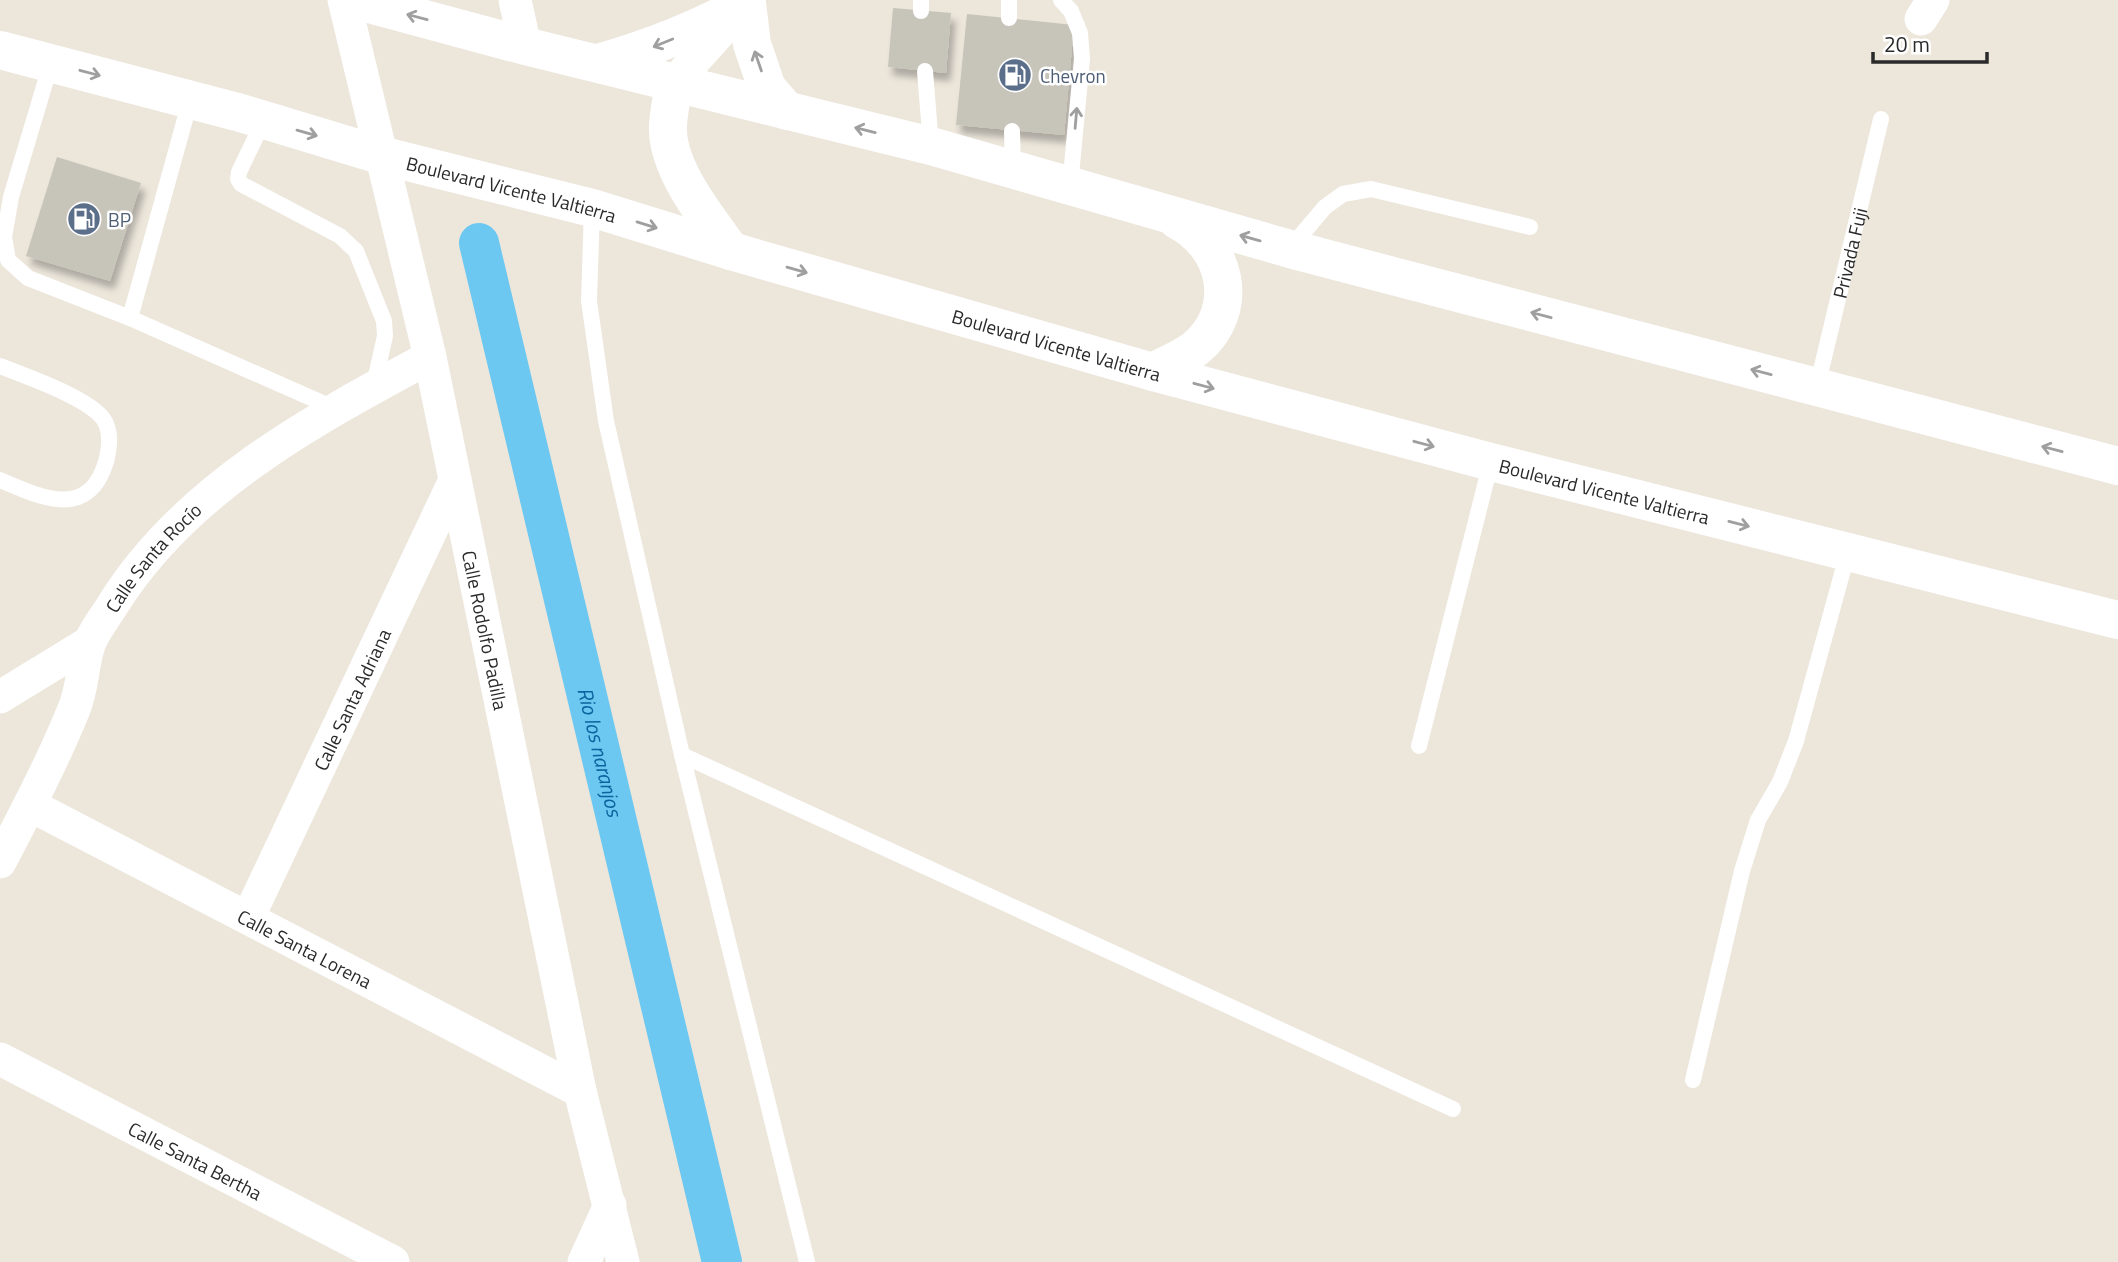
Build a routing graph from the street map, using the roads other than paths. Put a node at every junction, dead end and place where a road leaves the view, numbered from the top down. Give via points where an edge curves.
1 (344, 0) edge
2 (354, 0) edge
3 (515, 0) edge
4 (1009, 0) edge
5 (1061, 0) edge
6 (748, 1) edge
7 (1009, 18) dead end
8 (525, 46) junction
9 (0, 50) edge
10 (51, 63) junction
11 (596, 64) junction
12 (925, 71) dead end
13 (674, 83) junction
14 (190, 101) junction
15 (787, 111) junction
16 (1881, 119) dead end
17 (264, 120) junction
18 (1012, 131) dead end
19 (931, 146) junction
20 (380, 155) junction
21 (1013, 170) junction
22 (1070, 186) junction
23 (592, 208) junction
24 (1164, 214) junction
25 (1530, 227) dead end
26 (1290, 249) junction
27 (731, 251) junction
28 (130, 318) junction
29 (430, 357) junction
30 (0, 366) edge
31 (1153, 372) junction
32 (374, 387) junction
33 (1817, 387) junction
34 (336, 409) junction
35 (1491, 462) junction
36 (2118, 466) edge
37 (0, 480) edge
38 (455, 480) junction
39 (1848, 552) junction
40 (2118, 620) edge
41 (90, 642) junction
42 (0, 697) edge
43 (1419, 746) dead end
44 (682, 755) junction
45 (30, 804) junction
46 (0, 862) edge
47 (248, 918) junction
48 (0, 1059) edge
49 (1693, 1080) dead end
50 (580, 1091) junction
51 (1453, 1109) dead end
52 (610, 1205) junction
53 (393, 1262) edge
54 (584, 1262) edge
55 (623, 1262) edge
56 (807, 1262) edge

1 - 20 street, Calle Rodolfo Padilla
8 -> 2 main road
3 - 8 street
4 - 7 lane
22 -> 5 lane via 1082,59 1080,33
6 -> 11 main road via 698,29
6 - 13 street
15 -> 6 main road via 767,88 752,44
8 - 11 main road
9 - 10 main road, Boulevard Vicente Valtierra
10 -> 14 main road, Boulevard Vicente Valtierra
10 - 28 lane via 11,197 4,237 8,260 28,278
11 - 13 main road
12 - 19 lane
13 - 15 main road
13 - 27 main road via 668,132 677,167 696,204
14 - 17 main road, Boulevard Vicente Valtierra
14 - 28 lane
19 -> 15 main road
16 - 33 lane, Privada Fuji
17 -> 20 main road, Boulevard Vicente Valtierra
17 - 32 lane via 238,179 340,236 356,251 384,321
18 - 21 lane
19 - 21 main road
20 - 23 main road, Boulevard Vicente Valtierra
20 - 29 street, Calle Rodolfo Padilla
21 - 22 main road
22 - 24 main road
23 -> 27 main road, Boulevard Vicente Valtierra
23 - 44 lane via 589,301 596,362
26 -> 24 main road
24 - 31 main road via 1189,226 1210,246 1222,271 1223,300 1215,326 1196,348
25 - 26 lane via 1371,188 1343,194 1325,207
33 -> 26 main road
27 -> 31 main road, Boulevard Vicente Valtierra
28 - 34 lane
29 - 32 street, Calle Santa Rocío
29 - 38 street, Calle Rodolfo Padilla
30 - 37 lane via 64,391 87,406 104,420 111,445 93,490 74,500
31 -> 35 main road, Boulevard Vicente Valtierra
32 - 34 street, Calle Santa Rocío
36 -> 33 main road
34 - 41 street, Calle Santa Rocío via 261,457 185,516 130,576
35 -> 39 main road, Boulevard Vicente Valtierra
35 - 43 lane
38 - 47 street, Calle Santa Adriana
38 - 50 street, Calle Rodolfo Padilla
39 - 40 main road, Boulevard Vicente Valtierra
39 - 49 lane via 1796,741 1758,820 1742,871
41 - 42 street
41 - 45 street, Calle Santa Rocío via 75,706
44 - 51 lane
44 - 56 lane
45 - 46 street, Calle Santa Rocío
45 - 47 street, Calle Santa Lorena
47 - 50 street, Calle Santa Lorena
48 - 53 street, Calle Santa Bertha
50 - 52 street, Calle Rodolfo Padilla
52 - 54 street
52 - 55 street, Calle Rodolfo Padilla

